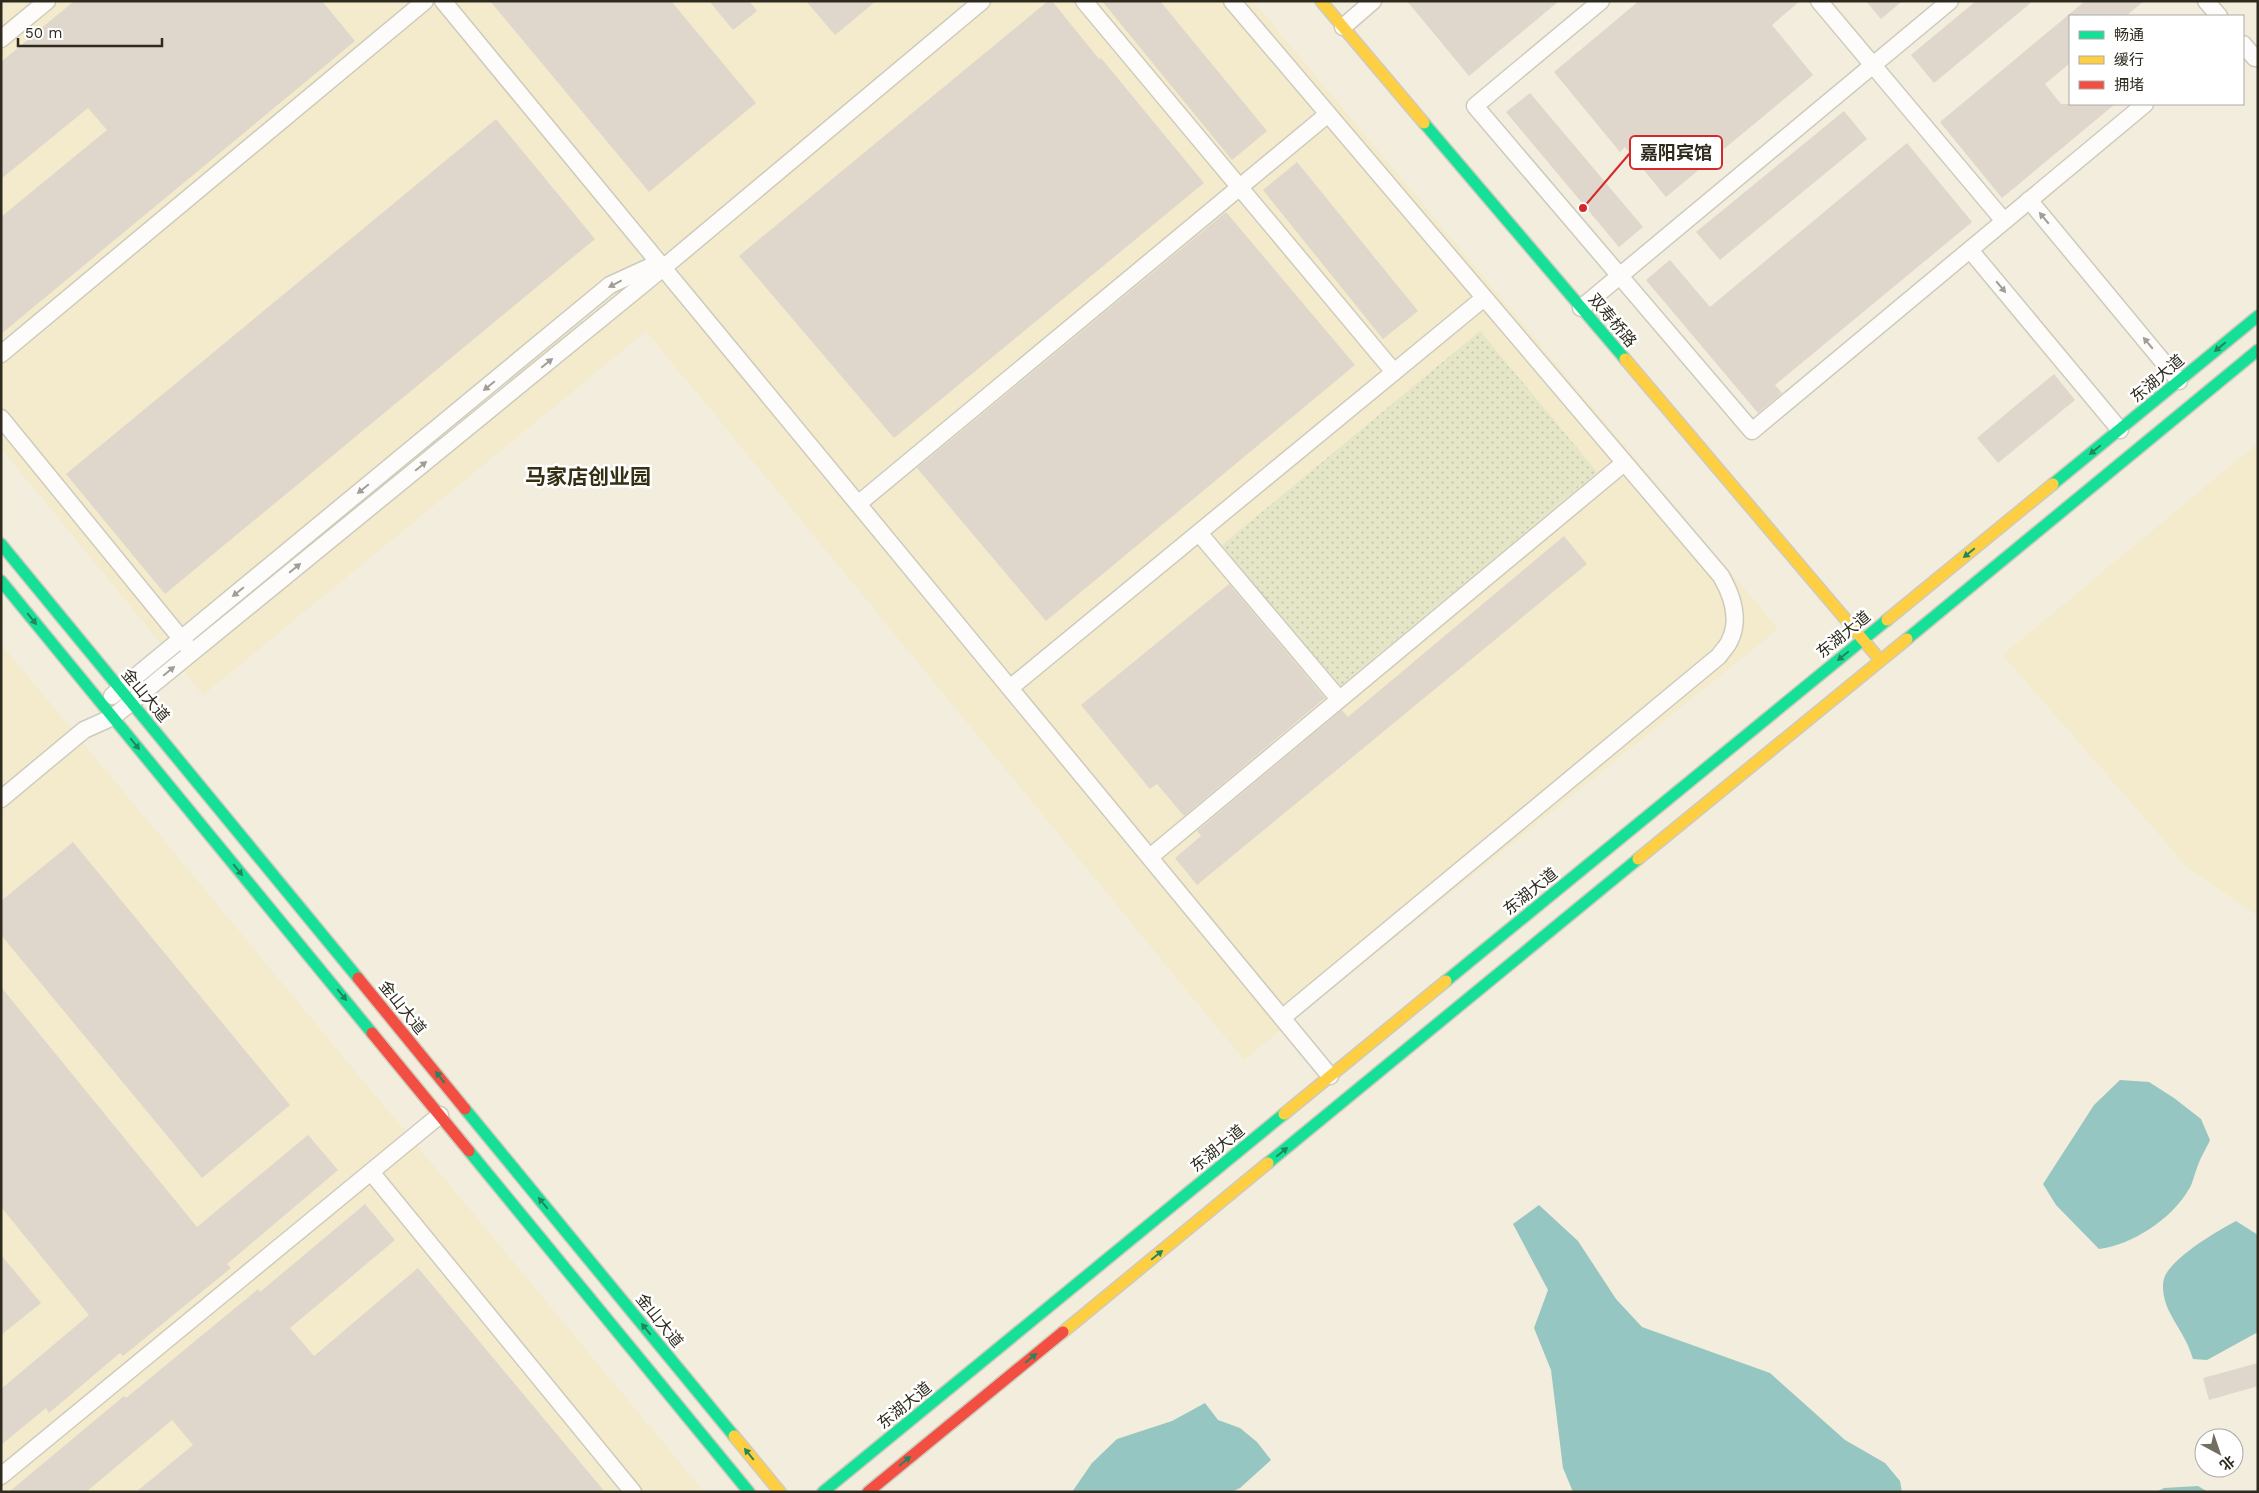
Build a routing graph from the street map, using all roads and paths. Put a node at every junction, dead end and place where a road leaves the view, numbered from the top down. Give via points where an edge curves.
1 (47, 1) edge
2 (425, 1) edge
3 (444, 1) edge
4 (982, 1) edge
5 (1084, 1) edge
6 (1232, 1) edge
7 (1321, 1) edge
8 (1373, 1) edge
9 (1601, 1) edge
10 (1819, 1) edge
11 (1950, 1) edge
12 (2206, 1) edge
13 (2218, 15) edge
14 (1343, 27) junction
15 (1, 38) edge
16 (2244, 45) edge
17 (2257, 58) edge
18 (1873, 65) junction
19 (2144, 105) edge
20 (1328, 114) junction
21 (1240, 187) junction
22 (2029, 200) junction
23 (2004, 221) junction
24 (1970, 250) junction
25 (661, 265) junction
26 (1620, 275) junction
27 (1484, 298) junction
28 (1581, 308) junction
29 (2258, 316) edge
30 (2258, 350) edge
31 (1, 354) edge
32 (1394, 372) junction
33 (2179, 381) junction
34 (1, 418) edge
35 (2120, 430) junction
36 (1624, 462) junction
37 (858, 504) junction
38 (1198, 533) junction
39 (1, 544) edge
40 (1, 581) edge
41 (181, 638) junction
42 (1863, 639) junction
43 (193, 652) junction
44 (1881, 661) junction
45 (1010, 688) junction
46 (120, 689) junction
47 (1339, 699) junction
48 (132, 702) junction
49 (103, 704) junction
50 (113, 718) junction
51 (84, 730) junction
52 (1, 799) edge
53 (1150, 857) junction
54 (1282, 1018) junction
55 (1330, 1076) junction
56 (440, 1115) junction
57 (371, 1172) junction
58 (1, 1476) edge
59 (633, 1492) edge
60 (749, 1492) edge
61 (780, 1492) edge
62 (823, 1492) edge
63 (868, 1492) edge

1 - 15 street
2 - 31 street
3 - 25 street
4 - 25 street
5 - 21 street
6 - 20 street
7 - 14 main road, 双寿桥路
8 - 14 street
9 - 26 street via 1475,106
10 - 18 street
11 - 18 street
12 - 13 street
14 - 28 main road, 双寿桥路
16 - 17 street
18 - 23 street
18 - 26 street
19 - 22 street
20 - 21 street
20 - 27 street
21 - 32 street
21 - 37 street
22 - 23 street
33 -> 22 street
23 - 24 street
24 - 26 street via 1752,431
24 -> 35 street
25 - 37 street
25 -> 41 street via 610,286
43 -> 25 street
26 - 28 street
27 - 32 street
27 - 36 street
28 - 42 main road, 双寿桥路
29 -> 33 main road, 东湖大道
30 - 44 main road
32 - 38 street
33 - 35 main road, 东湖大道
34 - 41 street
35 -> 42 main road, 东湖大道
36 - 47 street
36 - 54 street via 1721,576 1731,593 1734,610 1730,640 1718,656
37 - 45 street
38 - 45 street
38 - 47 street
39 - 46 main road, 金山大道
40 -> 49 main road
41 - 43 street
41 - 46 street
42 - 44 main road, 双寿桥路
42 -> 55 main road, 东湖大道
48 -> 43 street
63 -> 44 main road
45 - 53 street
46 - 48 main road, 金山大道
46 - 49 street
47 - 53 street
48 - 50 street
61 -> 48 main road, 金山大道
49 - 50 main road
49 - 51 street
50 - 51 street
50 -> 56 main road
51 - 52 street
53 - 54 street
54 - 55 street
55 - 62 main road, 东湖大道
56 - 57 street
56 - 60 main road
57 - 58 street
57 - 59 street

